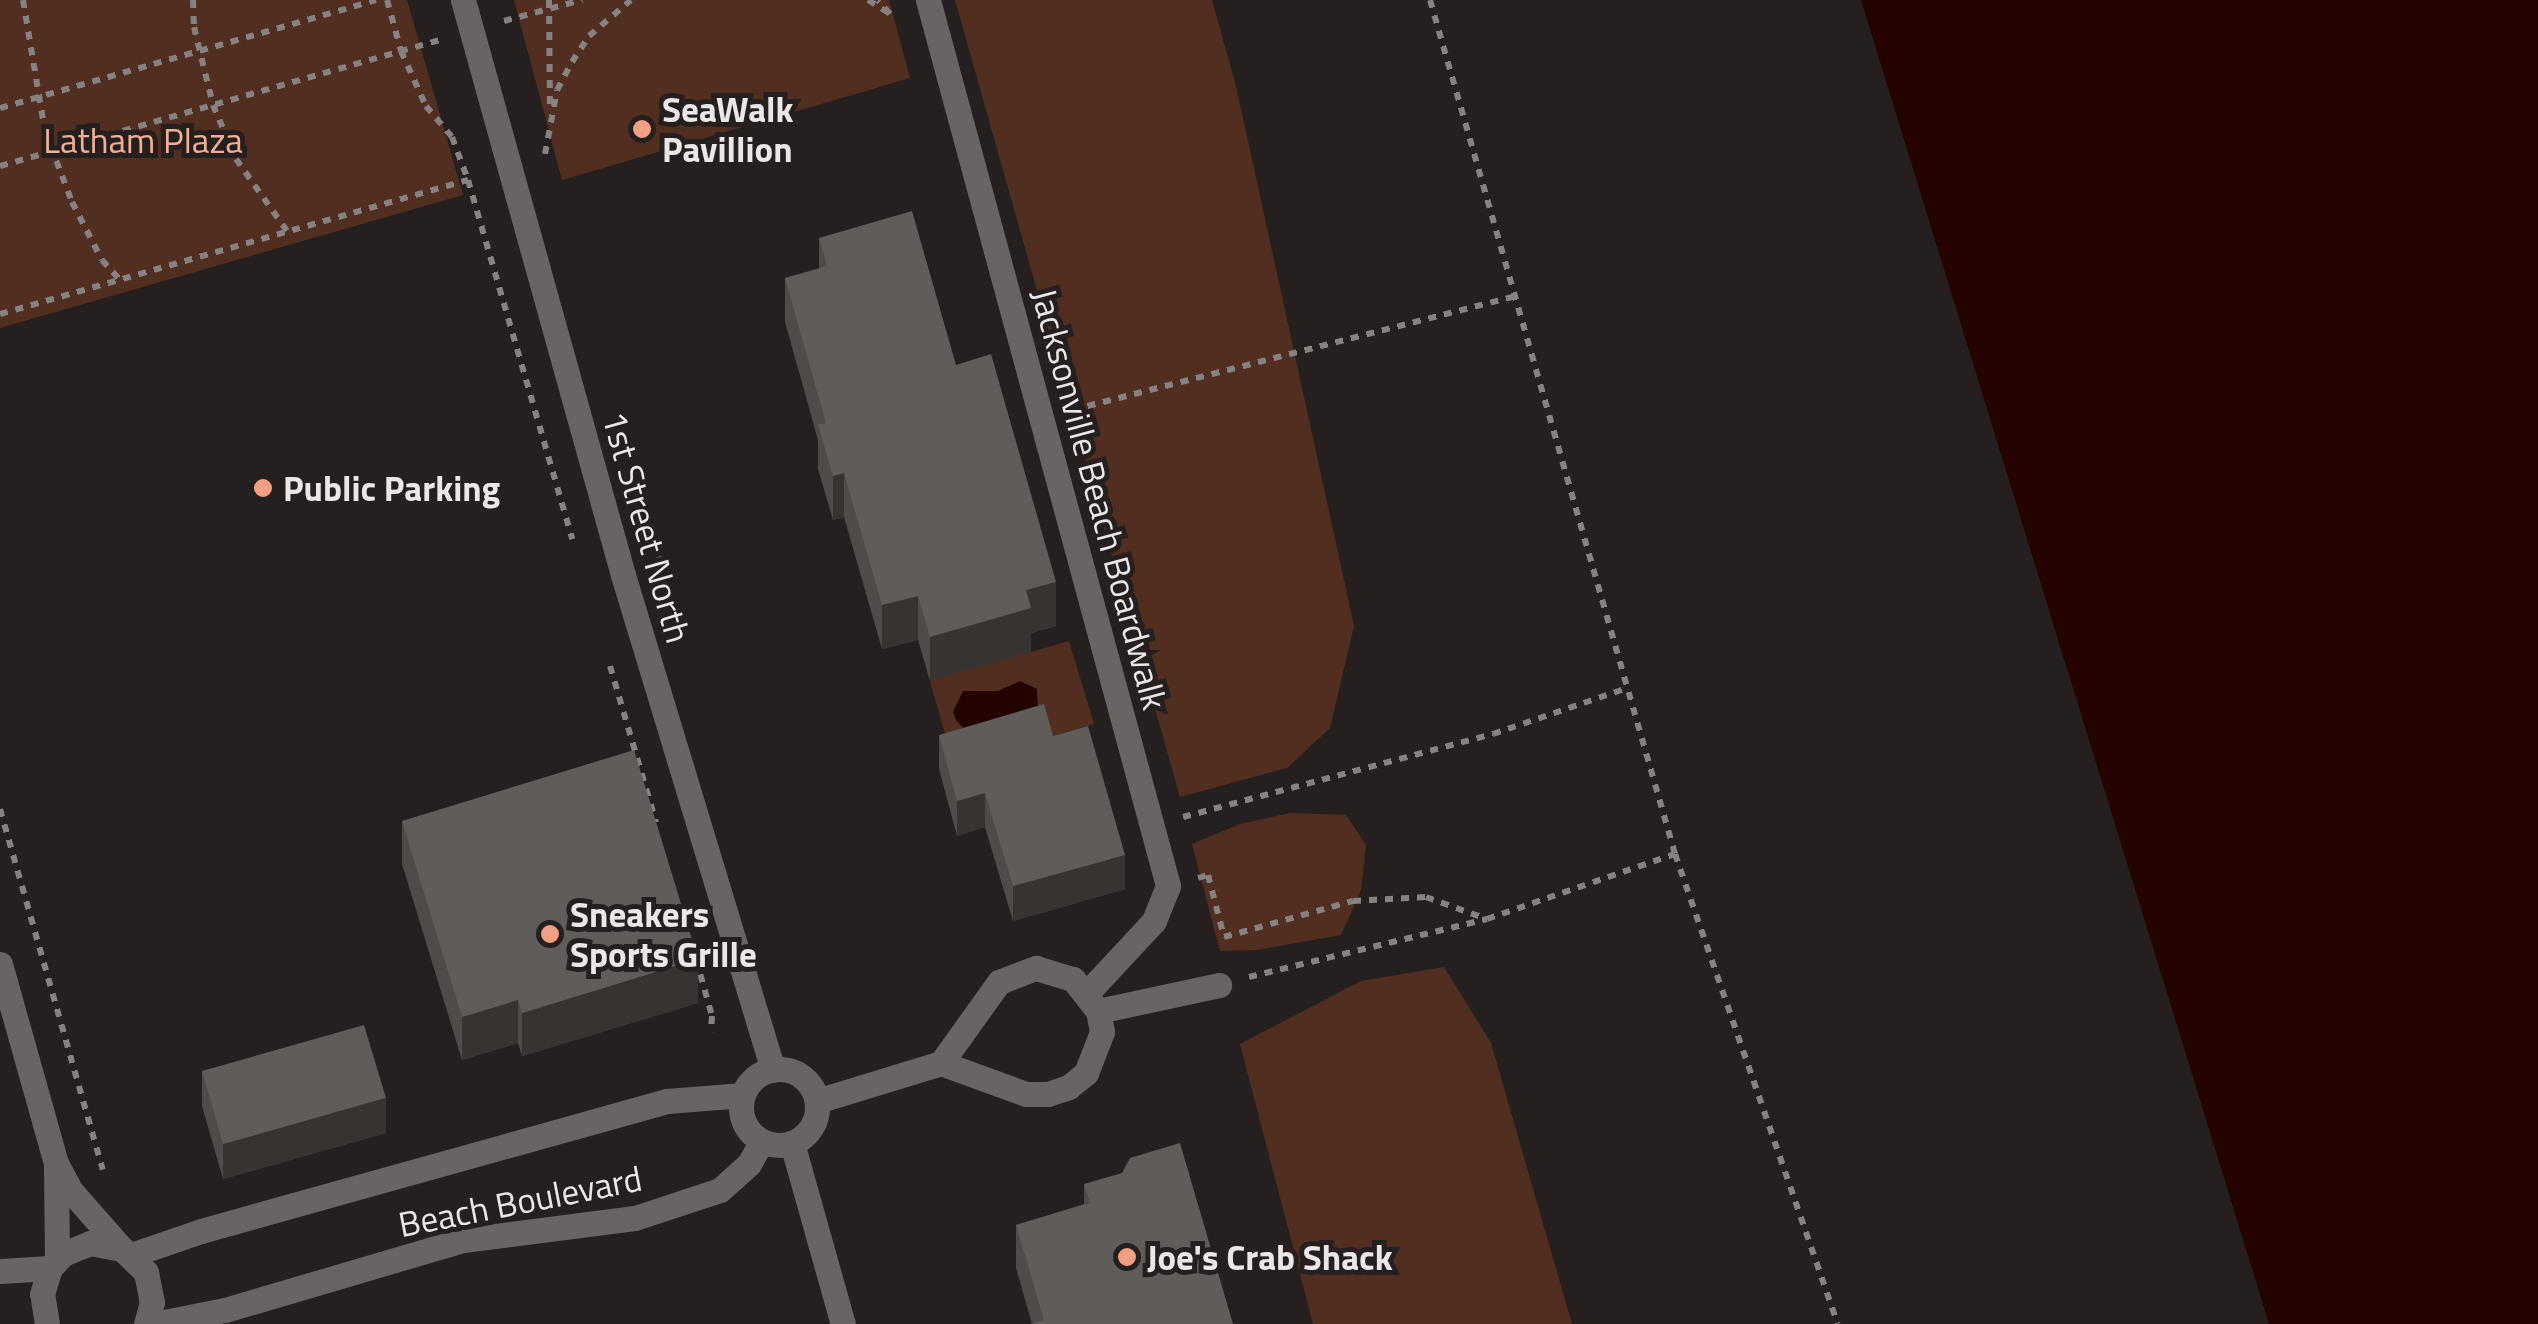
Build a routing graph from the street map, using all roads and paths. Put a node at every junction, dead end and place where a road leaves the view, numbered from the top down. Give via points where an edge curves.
1 (23, 0) edge
2 (192, 0) edge
3 (376, 0) edge
4 (387, 0) edge
5 (463, 0) edge
6 (582, 0) edge
7 (631, 0) edge
8 (868, 0) edge
9 (878, 0) edge
10 (928, 0) edge
11 (1430, 0) edge
12 (549, 4) edge
13 (498, 23) dead end
14 (439, 40) dead end
15 (200, 50) junction
16 (400, 51) junction
17 (38, 96) junction
18 (213, 105) junction
19 (0, 108) edge
20 (550, 117) junction
21 (54, 150) junction
22 (544, 157) dead end
23 (0, 166) edge
24 (287, 231) junction
25 (119, 279) junction
26 (1513, 297) junction
27 (0, 314) edge
28 (1042, 418) junction
29 (1627, 688) junction
30 (0, 809) edge
31 (1196, 814) dead end
32 (1675, 854) junction
33 (1196, 879) dead end
34 (1487, 918) junction
35 (0, 964) edge
36 (1219, 984) joint
37 (1093, 1002) junction
38 (941, 1063) junction
39 (773, 1070) junction
40 (743, 1096) junction
41 (817, 1101) junction
42 (762, 1141) junction
43 (792, 1143) junction
44 (56, 1163) junction
45 (103, 1170) dead end
46 (126, 1252) junction
47 (54, 1264) junction
48 (0, 1271) edge
49 (48, 1324) edge
50 (146, 1324) edge
51 (154, 1324) edge
52 (843, 1324) edge
53 (1838, 1324) edge

1 - 17 path
2 - 15 path
3 - 15 path
4 - 16 path
5 - 39 street, 1st Street North via 623,575
6 - 12 path
7 - 20 path via 589,36 557,90
8 - 9 path via 890,14
10 - 28 street, Jacksonville Beach Boardwalk
11 - 26 path
12 - 13 path
12 - 20 path
14 - 16 path
15 - 17 path
15 - 18 path
16 - 18 path
16 - 24 path via 426,106 452,137 468,180
17 - 19 path
17 - 21 path
18 - 21 path
18 - 24 path via 236,159
20 - 22 path
21 - 23 path
21 - 25 path via 88,234
24 - 25 path
25 - 27 path
26 - 28 path
26 - 29 path
28 - 37 street, Jacksonville Beach Boardwalk via 1168,886 1154,921
29 - 31 path via 1493,734
29 - 32 path
30 - 45 path
32 - 34 path
32 - 53 path
33 - 34 path via 1208,875 1224,936 1354,901 1426,897
34 - 36 path
35 - 44 street
36 - 37 street
37 - 38 street via 1055,970 1016,972 985,996
37 - 38 street via 1102,1032 1086,1074 1069,1087 1026,1094
38 - 41 street
39 - 40 street via 752,1080
39 - 41 street via 798,1075
40 - 42 street via 744,1125
40 - 46 street, Beach Boulevard via 667,1101
41 - 43 street via 814,1120
42 - 43 street
42 - 51 street, Beach Boulevard via 720,1190 634,1218 463,1240 225,1310
43 - 52 street
44 - 46 street via 71,1191
44 - 47 street
46 - 47 street, Beach Boulevard via 90,1243
46 - 50 street via 152,1286
47 - 48 street
47 - 49 street via 42,1294

